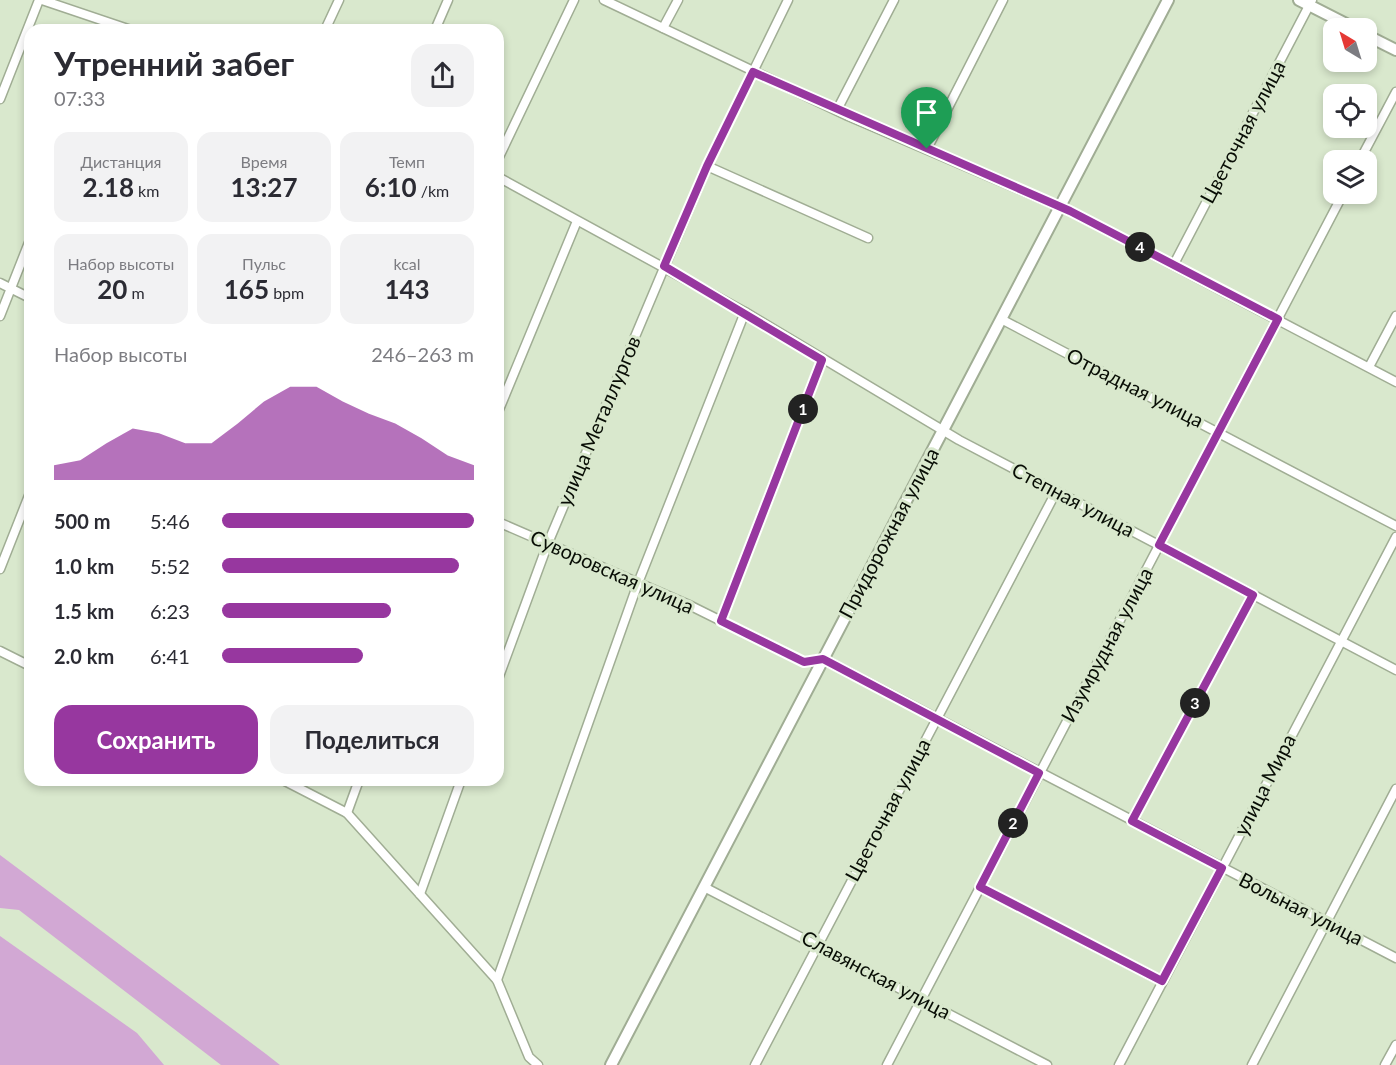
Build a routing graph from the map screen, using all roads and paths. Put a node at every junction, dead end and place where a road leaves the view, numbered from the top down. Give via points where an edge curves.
1 (41, 0) edge
2 (339, 0) edge
3 (448, 0) edge
4 (574, 0) edge
5 (603, 0) edge
6 (678, 0) edge
7 (788, 0) edge
8 (894, 0) edge
9 (1003, 0) edge
10 (1168, 0) edge
11 (1299, 0) edge
12 (1311, 3) edge
13 (1337, 18) edge
14 (31, 24) edge
15 (105, 24) edge
16 (328, 24) edge
17 (438, 24) edge
18 (663, 28) junction
19 (1377, 40) edge
20 (24, 41) edge
21 (1396, 50) edge
22 (753, 72) junction
23 (1396, 92) edge
24 (0, 99) edge
25 (837, 110) junction
26 (504, 146) edge
27 (927, 149) junction
28 (1365, 150) edge
29 (707, 166) junction
30 (504, 180) edge
31 (1338, 204) edge
32 (1060, 206) junction
33 (577, 221) junction
34 (868, 238) dead end
35 (24, 255) edge
36 (1174, 264) junction
37 (664, 266) junction
38 (0, 283) edge
39 (11, 288) junction
40 (24, 295) edge
41 (745, 312) junction
42 (0, 316) edge
43 (1396, 316) edge
44 (1001, 319) junction
45 (1278, 319) junction
46 (822, 360) junction
47 (1369, 367) junction
48 (1396, 382) edge
49 (504, 397) edge
50 (942, 431) junction
51 (1219, 432) junction
52 (1056, 492) junction
53 (24, 508) edge
54 (504, 525) edge
55 (1396, 526) edge
56 (1396, 537) edge
57 (548, 543) junction
58 (1159, 545) junction
59 (0, 569) edge
60 (638, 583) junction
61 (1253, 595) junction
62 (721, 621) junction
63 (1340, 641) junction
64 (0, 651) edge
65 (823, 659) junction
66 (24, 663) edge
67 (504, 663) edge
68 (1396, 670) edge
69 (936, 718) junction
70 (1039, 773) junction
71 (295, 786) edge
72 (357, 786) edge
73 (459, 786) edge
74 (1396, 789) edge
75 (347, 813) junction
76 (1132, 821) junction
77 (1222, 868) junction
78 (704, 887) junction
79 (980, 887) junction
80 (420, 894) junction
81 (1326, 921) junction
82 (818, 944) junction
83 (1396, 958) edge
84 (497, 980) junction
85 (1162, 981) junction
86 (921, 999) junction
87 (1396, 1045) edge
88 (538, 1065) edge
89 (611, 1065) edge
90 (755, 1065) edge
91 (887, 1065) edge
92 (1047, 1065) edge
93 (1119, 1065) edge
94 (1252, 1065) edge
95 (1385, 1065) edge

1 - 14 street
1 - 15 street
2 - 16 street
3 - 17 street
4 - 26 street
5 - 18 street
6 - 18 street
7 - 22 street
8 - 25 street
9 - 27 street
10 - 32 street, Придорожная улица
11 - 12 street
12 - 13 street
12 - 36 street, Цветочная улица
18 - 22 street
19 - 21 street
20 - 24 street
22 - 25 street
22 - 29 street, улица Металлургов
23 - 28 street
25 - 27 street
27 - 32 street
29 - 34 street
29 - 37 street, улица Металлургов
30 - 33 street
31 - 45 street, Изумрудная улица
32 - 36 street
32 - 44 street, Придорожная улица
33 - 37 street, Степная улица
33 - 49 street
35 - 39 street
36 - 45 street
37 - 41 street, Степная улица
37 - 57 street, улица Металлургов
38 - 39 street
39 - 40 street
39 - 42 street
41 - 46 street, Степная улица
41 - 60 street
43 - 47 street
44 - 50 street, Придорожная улица
44 - 51 street, Отрадная улица
45 - 47 street
45 - 51 street, Изумрудная улица
46 - 50 street, Степная улица
46 - 62 street
47 - 48 street
50 - 52 street, Степная улица
50 - 65 street, Придорожная улица
51 - 55 street, Отрадная улица
51 - 58 street, Изумрудная улица
52 - 58 street, Степная улица
52 - 69 street, Цветочная улица
53 - 59 street
54 - 57 street, Суворовская улица
56 - 63 street, улица Мира
57 - 60 street, Суворовская улица
57 - 67 street, улица Металлургов
58 - 61 street, Степная улица
58 - 70 street, Изумрудная улица
60 - 62 street, Суворовская улица
60 - 84 street
61 - 63 street, Степная улица
61 - 76 street
62 - 65 street, Суворовская улица via 804,662
63 - 68 street, Степная улица
63 - 77 street, улица Мира
64 - 66 street
65 - 69 street, Вольная улица
65 - 78 street, Придорожная улица
69 - 70 street, Вольная улица
69 - 82 street, Цветочная улица
70 - 76 street, Вольная улица
70 - 79 street, Изумрудная улица
71 - 75 street
72 - 75 street
73 - 80 street
74 - 81 street
75 - 80 street
76 - 77 street, Вольная улица
77 - 81 street, Вольная улица
77 - 85 street, улица Мира
78 - 82 street, Славянская улица
78 - 89 street, Придорожная улица
79 - 85 street
79 - 86 street, Изумрудная улица
80 - 84 street
81 - 83 street, Вольная улица
81 - 94 street
82 - 86 street, Славянская улица
82 - 90 street, Цветочная улица
84 - 88 street via 529,1057
85 - 93 street, улица Мира
86 - 91 street, Изумрудная улица
86 - 92 street, Славянская улица
87 - 95 street

